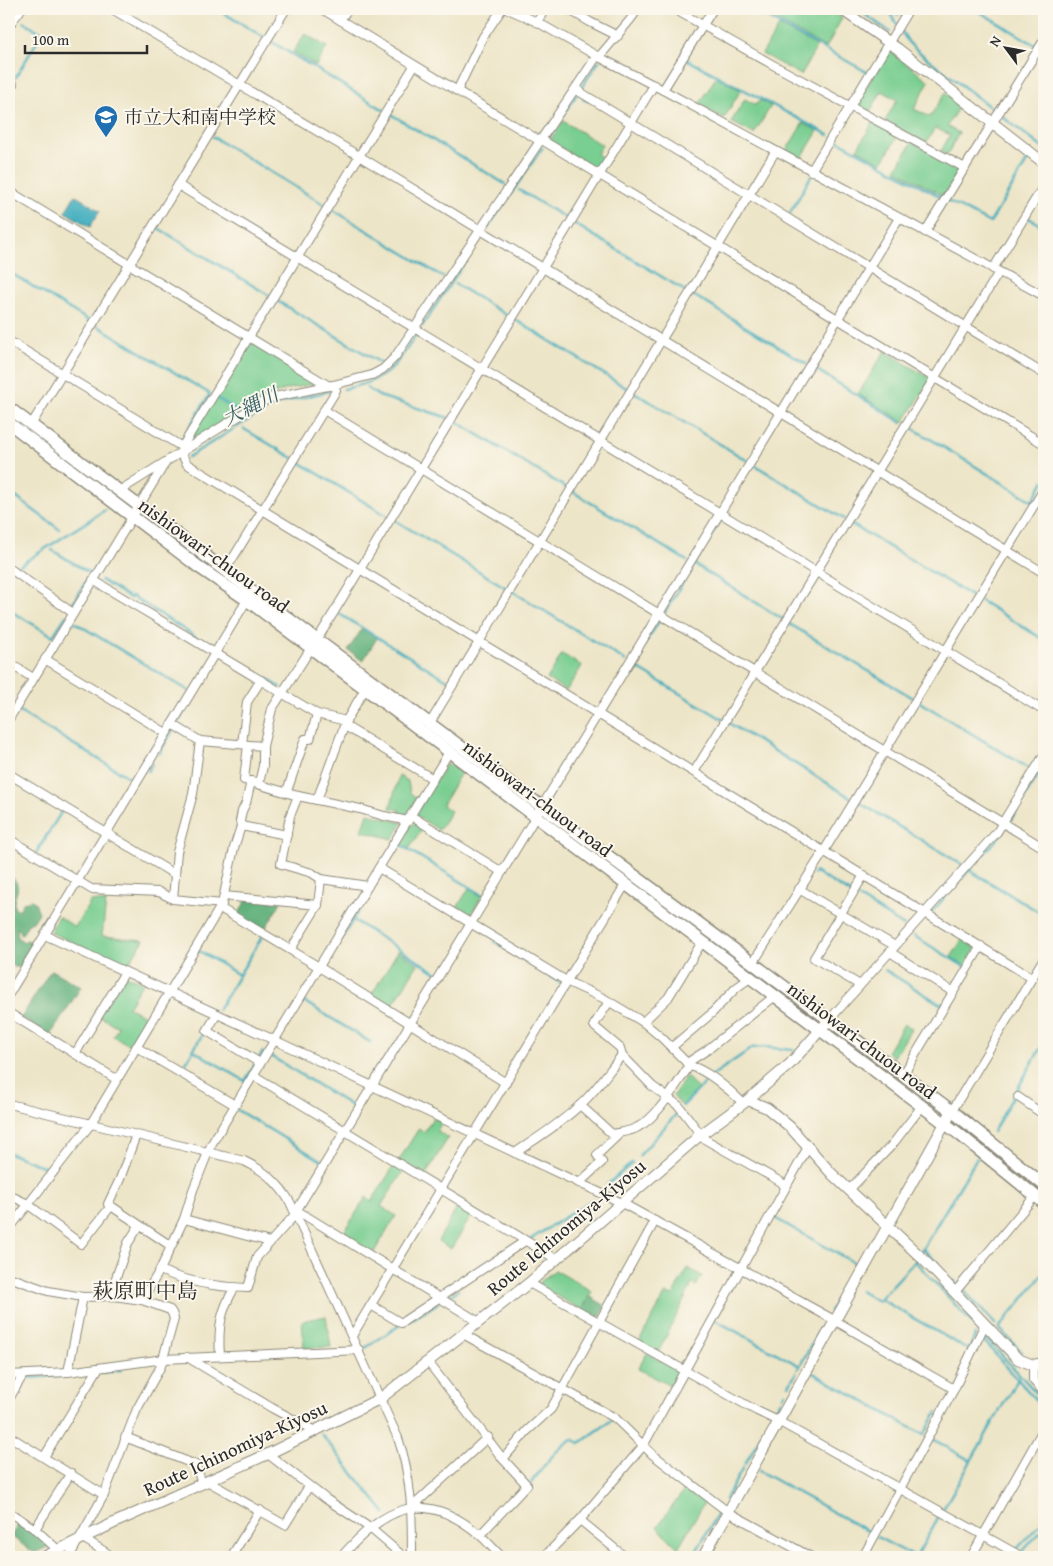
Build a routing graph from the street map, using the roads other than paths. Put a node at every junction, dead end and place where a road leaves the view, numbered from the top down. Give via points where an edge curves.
1 (20, 9) edge
2 (286, 9) edge
3 (322, 9) edge
4 (348, 9) edge
5 (502, 9) edge
6 (508, 9) edge
7 (545, 9) edge
8 (568, 9) edge
9 (638, 9) edge
10 (674, 9) edge
11 (713, 9) edge
12 (841, 9) edge
13 (909, 9) edge
14 (117, 10) edge
15 (340, 20) junction
16 (10, 21) edge
17 (537, 22) junction
18 (702, 26) junction
19 (618, 36) junction
20 (1044, 40) edge
21 (889, 42) junction
22 (598, 57) junction
23 (414, 66) junction
24 (240, 84) junction
25 (654, 86) junction
26 (575, 89) junction
27 (663, 90) junction
28 (458, 91) junction
29 (850, 106) junction
30 (996, 116) junction
31 (631, 123) junction
32 (541, 140) junction
33 (775, 152) junction
34 (359, 156) junction
35 (1044, 163) edge
36 (965, 168) junction
37 (811, 171) junction
38 (599, 176) junction
39 (178, 185) junction
40 (1044, 185) edge
41 (9, 192) edge
42 (749, 195) junction
43 (899, 218) junction
44 (480, 230) junction
45 (925, 232) junction
46 (718, 247) junction
47 (297, 257) junction
48 (130, 264) junction
49 (542, 268) junction
50 (869, 268) junction
51 (996, 270) junction
52 (1044, 296) edge
53 (838, 319) junction
54 (966, 326) junction
55 (414, 329) junction
56 (248, 337) junction
57 (9, 341) edge
58 (662, 341) junction
59 (481, 369) junction
60 (62, 374) junction
61 (1044, 374) edge
62 (934, 378) junction
63 (331, 385) junction
64 (9, 408) edge
65 (324, 410) junction
66 (780, 413) junction
67 (9, 423) edge
68 (31, 425) junction
69 (600, 440) junction
70 (1044, 444) edge
71 (181, 450) junction
72 (165, 463) junction
73 (420, 468) junction
74 (877, 472) junction
75 (1044, 489) edge
76 (119, 491) junction
77 (139, 506) junction
78 (263, 511) junction
79 (720, 513) junction
80 (132, 517) junction
81 (540, 541) junction
82 (1007, 550) junction
83 (9, 568) edge
84 (360, 568) junction
85 (225, 571) junction
86 (817, 572) junction
87 (1044, 572) edge
88 (93, 580) junction
89 (247, 600) junction
90 (74, 613) junction
91 (659, 613) junction
92 (478, 640) junction
93 (314, 644) junction
94 (947, 650) junction
95 (216, 652) junction
96 (45, 659) junction
97 (9, 664) edge
98 (756, 671) junction
99 (33, 678) junction
100 (261, 680) junction
101 (365, 689) junction
102 (283, 694) junction
103 (1044, 711) edge
104 (598, 713) junction
105 (317, 714) junction
106 (9, 719) edge
107 (345, 723) junction
108 (430, 723) junction
109 (172, 724) junction
110 (166, 733) junction
111 (200, 741) junction
112 (245, 745) junction
113 (263, 746) junction
114 (885, 751) junction
115 (449, 752) junction
116 (1044, 755) edge
117 (694, 772) junction
118 (9, 774) edge
119 (433, 779) junction
120 (255, 782) junction
121 (287, 791) junction
122 (298, 796) junction
123 (316, 800) junction
124 (542, 807) junction
125 (535, 818) junction
126 (410, 819) junction
127 (1003, 823) junction
128 (241, 826) junction
129 (106, 833) junction
130 (287, 836) junction
131 (9, 840) edge
132 (1044, 848) edge
133 (824, 851) junction
134 (379, 868) junction
135 (502, 872) junction
136 (174, 874) junction
137 (864, 875) junction
138 (321, 879) junction
139 (77, 881) junction
140 (625, 885) junction
141 (368, 886) junction
142 (799, 889) junction
143 (224, 896) junction
144 (173, 899) junction
145 (318, 905) junction
146 (221, 906) junction
147 (925, 912) junction
148 (840, 914) junction
149 (471, 924) junction
150 (45, 935) junction
151 (702, 942) junction
152 (981, 946) junction
153 (892, 949) junction
154 (291, 950) junction
155 (1044, 958) edge
156 (753, 963) junction
157 (319, 967) junction
158 (125, 972) junction
159 (750, 978) junction
160 (1032, 978) junction
161 (568, 982) junction
162 (860, 986) junction
163 (169, 992) junction
164 (953, 992) junction
165 (9, 994) edge
166 (775, 996) junction
167 (609, 1002) junction
168 (9, 1013) edge
169 (217, 1014) junction
170 (830, 1019) junction
171 (643, 1022) junction
172 (410, 1024) junction
173 (820, 1030) junction
174 (274, 1040) junction
175 (136, 1047) junction
176 (672, 1047) junction
177 (75, 1054) junction
178 (622, 1055) junction
179 (260, 1063) junction
180 (687, 1065) junction
181 (253, 1075) junction
182 (903, 1075) junction
183 (116, 1079) junction
184 (506, 1083) junction
185 (372, 1086) junction
186 (668, 1096) junction
187 (1018, 1097) dead end
188 (745, 1101) junction
189 (9, 1104) edge
190 (235, 1105) junction
191 (580, 1105) junction
192 (922, 1106) junction
193 (952, 1111) junction
194 (1044, 1115) edge
195 (944, 1123) junction
196 (90, 1125) junction
197 (346, 1130) junction
198 (618, 1133) junction
199 (475, 1134) junction
200 (700, 1135) junction
201 (136, 1136) junction
202 (808, 1147) junction
203 (209, 1152) junction
204 (515, 1153) junction
205 (1043, 1182) edge
206 (579, 1183) junction
207 (785, 1187) junction
208 (442, 1189) junction
209 (849, 1190) junction
210 (9, 1195) edge
211 (1040, 1199) edge
212 (622, 1203) junction
213 (28, 1205) junction
214 (111, 1206) junction
215 (296, 1211) junction
216 (184, 1220) junction
217 (655, 1221) junction
218 (888, 1225) junction
219 (139, 1226) junction
220 (9, 1230) edge
221 (526, 1241) junction
222 (270, 1242) junction
223 (170, 1246) junction
224 (556, 1259) junction
225 (740, 1268) junction
226 (160, 1270) junction
227 (392, 1270) junction
228 (9, 1277) edge
229 (529, 1283) junction
230 (235, 1287) junction
231 (955, 1292) junction
232 (110, 1295) junction
233 (83, 1297) junction
234 (440, 1298) junction
235 (142, 1300) junction
236 (371, 1305) junction
237 (834, 1320) junction
238 (479, 1322) junction
239 (599, 1322) junction
240 (985, 1324) junction
241 (463, 1334) junction
242 (352, 1336) junction
243 (358, 1350) junction
244 (220, 1356) junction
245 (187, 1357) junction
246 (164, 1359) junction
247 (428, 1362) junction
248 (1044, 1363) edge
249 (1033, 1365) junction
250 (98, 1369) junction
251 (685, 1371) junction
252 (68, 1372) junction
253 (9, 1374) edge
254 (23, 1375) junction
255 (564, 1389) junction
256 (954, 1389) junction
257 (1044, 1392) edge
258 (381, 1398) junction
259 (9, 1399) edge
260 (778, 1421) junction
261 (1044, 1428) edge
262 (315, 1431) junction
263 (9, 1436) edge
264 (125, 1437) junction
265 (488, 1437) junction
266 (642, 1446) junction
267 (268, 1454) junction
268 (44, 1457) junction
269 (503, 1458) junction
270 (71, 1473) junction
271 (204, 1482) junction
272 (309, 1486) junction
273 (899, 1490) junction
274 (104, 1495) junction
275 (412, 1507) junction
276 (260, 1510) junction
277 (9, 1512) edge
278 (728, 1512) junction
279 (580, 1520) junction
280 (370, 1528) junction
281 (35, 1529) junction
282 (480, 1535) junction
283 (983, 1536) junction
284 (81, 1539) junction
285 (58, 1550) junction
286 (1017, 1554) dead end
287 (44, 1557) edge
288 (68, 1557) edge
289 (113, 1557) edge
290 (232, 1557) edge
291 (343, 1557) edge
292 (404, 1557) edge
293 (412, 1557) edge
294 (502, 1557) edge
295 (544, 1557) edge
296 (625, 1557) edge
297 (703, 1557) edge
298 (811, 1557) edge
299 (862, 1557) edge
300 (972, 1557) edge

1 - 16 main road
2 - 24 street
3 - 15 street
4 - 15 street
5 - 28 street via 483,37
6 - 17 street
7 - 17 street
8 - 19 street
9 - 19 street
10 - 18 street
11 - 18 street
12 - 21 main road
13 - 21 street
14 - 24 street
15 - 23 street
17 - 22 street
18 - 27 street
18 - 29 street
19 - 22 street
20 - 30 street
21 - 29 street
21 - 30 main road
22 - 25 street
22 - 26 street
23 - 28 street
23 - 34 street
24 - 34 street
24 - 39 street
25 - 27 street
25 - 31 street
26 - 31 street
26 - 32 street
27 - 33 street
28 - 32 street
29 - 36 street
29 - 37 street
30 - 35 main road
30 - 36 street
31 - 38 street
31 - 42 street
32 - 38 street
32 - 44 street
33 - 37 street
33 - 42 street
34 - 44 street
34 - 47 street
36 - 45 street
37 - 43 street
38 - 46 street
38 - 49 street
39 - 47 street
39 - 48 street
40 - 51 street
41 - 48 street
42 - 46 street
42 - 50 street
43 - 45 street
43 - 50 street
44 - 49 street
44 - 55 street
45 - 51 street
46 - 53 street
46 - 58 street
47 - 55 street
47 - 56 street
48 - 56 street
48 - 60 street
49 - 58 street
49 - 59 street
50 - 53 street
50 - 54 street
51 - 52 street
51 - 54 street
53 - 62 street
53 - 66 street
54 - 61 street
54 - 62 street
55 - 59 street
55 - 63 street via 383,369
56 - 63 street
56 - 71 street
57 - 60 street
58 - 66 street
58 - 69 street
59 - 69 street
59 - 73 street
60 - 68 street
60 - 71 street
62 - 70 street
62 - 74 street
63 - 65 street via 336,390
63 - 71 street via 270,398
64 - 68 main road, nishiowari-chuou road
65 - 73 street
65 - 78 street
66 - 74 street
66 - 79 street
67 - 80 main road, nishiowari-chuou road
68 - 76 main road, nishiowari-chuou road
69 - 79 street
69 - 81 street
71 - 72 street
71 - 78 street via 187,464
72 - 76 street
72 - 77 street
73 - 81 street
73 - 84 street
74 - 82 street
74 - 86 street
75 - 82 street
76 - 77 main road, nishiowari-chuou road
77 - 80 street
77 - 85 main road, nishiowari-chuou road
78 - 84 street
78 - 85 street
79 - 86 street
79 - 91 street
80 - 88 street
80 - 89 main road, nishiowari-chuou road
81 - 91 street
81 - 92 street
82 - 87 street
82 - 94 street
83 - 90 street
84 - 92 street
84 - 93 street
85 - 93 main road, nishiowari-chuou road
86 - 94 street
86 - 98 street
88 - 90 street
88 - 95 street
89 - 93 main road, nishiowari-chuou road
89 - 95 street
90 - 96 street
91 - 98 street
91 - 104 street
92 - 104 street
92 - 108 street
93 - 101 main road, nishiowari-chuou road
93 - 102 street
93 - 108 main road, nishiowari-chuou road
94 - 103 street
94 - 114 street
95 - 100 street
95 - 109 street
96 - 99 street
96 - 110 street
97 - 99 street
98 - 114 street
98 - 117 street
99 - 106 street
100 - 102 street
100 - 112 street via 247,702
101 - 107 street
101 - 115 main road, nishiowari-chuou road
102 - 105 street
102 - 113 street via 272,709
104 - 117 street
104 - 124 street
105 - 107 street
105 - 121 street via 310,739 305,739
107 - 119 street
107 - 123 street
108 - 124 main road, nishiowari-chuou road
109 - 110 street
109 - 111 street
110 - 129 street
111 - 112 street
111 - 136 street via 193,794
112 - 113 street
112 - 120 street via 244,780
113 - 120 street via 263,766
114 - 127 street
114 - 133 street
115 - 119 street
115 - 125 main road, nishiowari-chuou road
116 - 127 street
117 - 133 street
118 - 129 street
119 - 126 street
120 - 121 street
120 - 128 street via 242,811
121 - 122 street
122 - 123 street
122 - 130 street
123 - 126 street
124 - 125 street
124 - 156 main road, nishiowari-chuou road
125 - 135 street
125 - 140 main road, nishiowari-chuou road
126 - 134 street
126 - 135 street
127 - 132 street
127 - 147 street
128 - 130 street
128 - 143 street
129 - 136 street
129 - 139 street
130 - 138 street via 281,864
131 - 139 street
133 - 137 street
133 - 142 street
134 - 141 street
134 - 149 street
135 - 149 street
136 - 144 street
137 - 147 street
137 - 148 street
138 - 141 street
138 - 145 street
139 - 144 street via 91,889 159,892
139 - 150 street
140 - 151 main road, nishiowari-chuou road
140 - 161 street
141 - 157 street
142 - 148 street
142 - 156 street
143 - 145 street
143 - 146 street
144 - 146 street
145 - 154 street
146 - 154 street
146 - 163 street
147 - 152 street
147 - 153 street
148 - 153 street
148 - 162 street via 814,958
149 - 161 street
149 - 172 street
150 - 158 street
150 - 165 street
151 - 159 main road, nishiowari-chuou road
151 - 171 street via 668,998
152 - 160 street
152 - 164 street
153 - 162 street
153 - 164 street
154 - 157 street
155 - 160 street
156 - 170 main road, nishiowari-chuou road
157 - 172 street
157 - 174 street
158 - 163 street
158 - 177 street
159 - 166 main road, nishiowari-chuou road
159 - 176 street
160 - 193 street
161 - 167 street
161 - 184 street
162 - 170 street
163 - 169 street
163 - 175 street
164 - 182 street
166 - 173 main road, nishiowari-chuou road
166 - 180 street
167 - 171 street
167 - 178 street via 594,1025 620,1048
168 - 177 street
169 - 174 street
169 - 179 street via 207,1031
170 - 173 main road, Route Ichinomiya-Kiyosu
170 - 182 main road, nishiowari-chuou road
171 - 176 street
172 - 184 street
172 - 185 street
173 - 188 main road, Route Ichinomiya-Kiyosu via 790,1064
173 - 192 main road, nishiowari-chuou road
174 - 179 street
174 - 185 street
175 - 183 street
175 - 190 street
176 - 180 street
177 - 183 street
178 - 186 street via 652,1086
178 - 191 street
179 - 181 street
180 - 186 street
180 - 188 street via 697,1068
181 - 190 street
181 - 197 street
182 - 193 main road, nishiowari-chuou road
183 - 196 street
184 - 199 street
185 - 197 street
185 - 199 street
186 - 198 street via 640,1126
186 - 200 street via 687,1115
187 - 194 street
188 - 200 main road, Route Ichinomiya-Kiyosu
188 - 202 main road via 767,1108
189 - 196 street
190 - 203 street
191 - 198 street via 612,1134
191 - 204 street
192 - 195 main road, nishiowari-chuou road
192 - 209 street via 892,1145
193 - 195 main road
193 - 205 main road, nishiowari-chuou road
195 - 211 main road, nishiowari-chuou road
195 - 218 main road
196 - 201 street
196 - 213 street
197 - 208 street
197 - 215 street
198 - 206 street via 597,1155 602,1162
199 - 204 street
199 - 208 street
200 - 207 street
200 - 212 main road, Route Ichinomiya-Kiyosu
201 - 203 street
201 - 214 street via 108,1204
202 - 207 street
202 - 209 main road
203 - 215 street via 244,1161 269,1175
203 - 216 street
204 - 206 street
206 - 212 street
207 - 225 street
208 - 221 street
208 - 227 street
209 - 218 main road
210 - 213 street
211 - 231 street
212 - 217 street
212 - 224 main road, Route Ichinomiya-Kiyosu
213 - 214 street via 81,1244
213 - 220 street
214 - 219 street
215 - 222 street
215 - 227 street
215 - 242 street
216 - 222 street
216 - 223 street
217 - 225 street
217 - 239 street
218 - 231 main road
218 - 237 main road
219 - 223 street
219 - 232 street via 128,1243
221 - 224 street
221 - 234 street
222 - 230 street via 257,1257 248,1288
223 - 226 street
224 - 229 main road, Route Ichinomiya-Kiyosu
225 - 237 street
225 - 251 street
226 - 230 street via 186,1280
226 - 235 street
227 - 234 street
227 - 236 street
228 - 233 street via 48,1291
229 - 238 main road, Route Ichinomiya-Kiyosu
229 - 239 street
230 - 244 street via 221,1319 218,1333
231 - 240 main road
232 - 233 street
232 - 235 street
233 - 252 street
234 - 236 street via 401,1323
234 - 238 street
235 - 246 street via 172,1313 174,1319
236 - 242 street
237 - 256 street
237 - 260 main road
238 - 241 main road, Route Ichinomiya-Kiyosu
239 - 251 street
239 - 255 street
240 - 249 main road via 1018,1359
240 - 256 street
241 - 247 main road, Route Ichinomiya-Kiyosu
241 - 255 street
242 - 243 street
243 - 244 street
243 - 258 street
244 - 245 street
245 - 246 street
245 - 262 street
246 - 250 street
246 - 264 street
247 - 258 main road, Route Ichinomiya-Kiyosu
247 - 265 street
248 - 249 main road
249 - 257 street via 1033,1380
250 - 252 street
250 - 268 street
251 - 260 street
251 - 266 street
252 - 254 street
253 - 254 street
254 - 259 street
255 - 266 street via 615,1418
255 - 269 street via 551,1409
256 - 273 street
258 - 262 main road, Route Ichinomiya-Kiyosu
258 - 275 street via 404,1455
260 - 273 street
260 - 278 main road
261 - 283 street
262 - 267 main road, Route Ichinomiya-Kiyosu
263 - 268 street
264 - 271 street via 196,1465
264 - 274 street
265 - 269 street
265 - 275 street
266 - 278 street
266 - 279 street
267 - 271 main road, Route Ichinomiya-Kiyosu
267 - 272 street
268 - 270 street
269 - 282 street via 527,1484
270 - 274 street
270 - 281 street
271 - 276 street
271 - 284 main road, Route Ichinomiya-Kiyosu
272 - 276 street via 285,1525
272 - 280 street
273 - 283 street
273 - 299 street
274 - 284 street
275 - 280 street via 392,1513
275 - 282 street via 438,1510
275 - 293 street
276 - 290 street
277 - 281 street
278 - 297 main road
278 - 298 street
279 - 295 street
279 - 296 street
280 - 291 street
280 - 292 street
281 - 285 street
282 - 294 street
283 - 286 street
283 - 300 street
284 - 285 main road, Route Ichinomiya-Kiyosu
284 - 288 street
284 - 289 street
285 - 287 main road, Route Ichinomiya-Kiyosu

